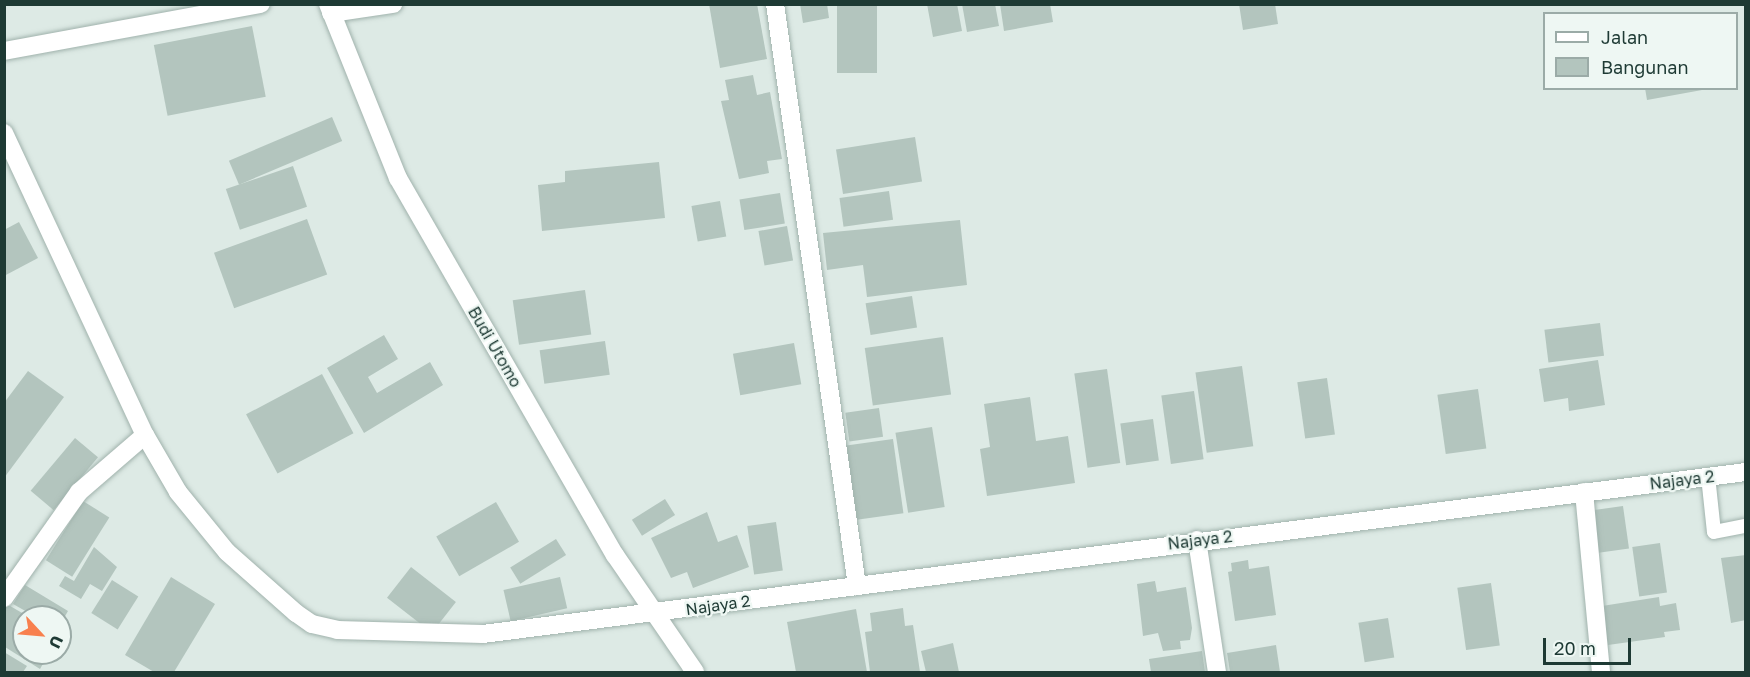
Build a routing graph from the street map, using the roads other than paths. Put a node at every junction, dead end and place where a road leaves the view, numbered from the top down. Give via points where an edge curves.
1 (261, 4) edge
2 (393, 4) edge
3 (775, 4) edge
4 (330, 9) edge
5 (4, 51) edge
6 (4, 133) edge
7 (145, 435) junction
8 (1746, 472) edge
9 (1708, 476) junction
10 (1584, 492) junction
11 (1746, 526) edge
12 (1197, 540) junction
13 (857, 586) junction
14 (4, 598) edge
15 (655, 614) junction
16 (695, 672) edge
17 (1217, 672) edge
18 (1601, 672) edge

1 - 5 street
2 - 4 street
3 - 13 street
4 - 15 street, Budi Utomo via 398,178 615,555
6 - 7 street, Najaya 2
7 - 14 street via 79,492
7 - 15 street, Najaya 2 via 178,492 226,552 312,624 405,635 483,634
8 - 9 street, Najaya 2
9 - 10 street, Najaya 2
9 - 11 lane via 1714,532
10 - 12 street, Najaya 2
10 - 18 street
12 - 13 street, Najaya 2
12 - 17 street
13 - 15 street, Najaya 2
15 - 16 street, Budi Utomo

